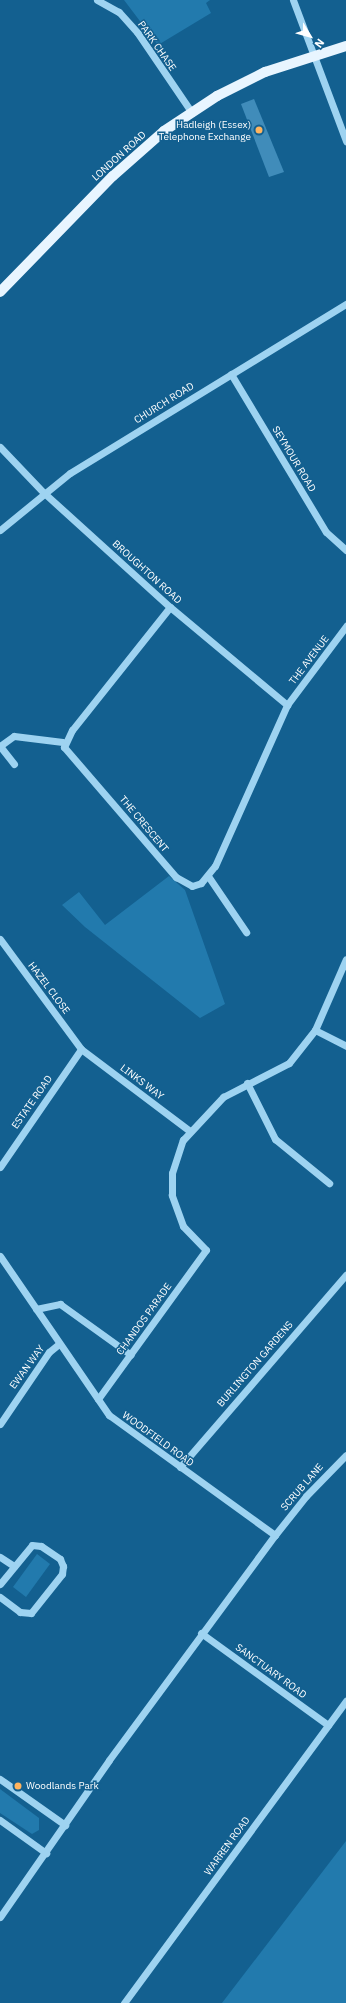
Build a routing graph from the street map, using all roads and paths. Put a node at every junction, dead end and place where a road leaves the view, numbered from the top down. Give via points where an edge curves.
1 (97, 0) edge
2 (293, 0) edge
3 (346, 46) edge
4 (315, 55) junction
5 (192, 113) junction
6 (346, 140) edge
7 (0, 292) edge
8 (346, 304) edge
9 (231, 374) junction
10 (0, 447) edge
11 (43, 492) junction
12 (0, 530) edge
13 (346, 550) edge
14 (170, 607) junction
15 (346, 626) edge
16 (287, 705) junction
17 (63, 742) junction
18 (14, 764) dead end
19 (208, 876) junction
20 (246, 932) dead end
21 (0, 939) edge
22 (346, 959) edge
23 (315, 1030) junction
24 (346, 1046) edge
25 (81, 1048) junction
26 (246, 1083) junction
27 (190, 1131) junction
28 (0, 1167) edge
29 (329, 1184) dead end
30 (0, 1256) edge
31 (346, 1275) edge
32 (36, 1309) junction
33 (60, 1344) junction
34 (131, 1354) junction
35 (98, 1399) junction
36 (0, 1424) edge
37 (346, 1455) edge
38 (339, 1461) junction
39 (346, 1466) edge
40 (180, 1467) junction
41 (275, 1535) junction
42 (0, 1557) edge
43 (14, 1566) junction
44 (0, 1584) edge
45 (0, 1597) edge
46 (201, 1633) junction
47 (346, 1701) edge
48 (328, 1725) junction
49 (0, 1779) edge
50 (0, 1820) edge
51 (65, 1825) junction
52 (46, 1853) junction
53 (0, 1917) edge
54 (124, 2003) edge

1 - 5 street, PARK CHASE via 119,12 137,32
2 - 4 street
3 - 4 main road, LONDON ROAD
4 - 5 main road, LONDON ROAD via 265,72
4 - 6 street
5 - 7 main road, LONDON ROAD via 164,132 113,176
8 - 9 street, CHURCH ROAD
9 - 11 street, CHURCH ROAD
9 - 13 street, SEYMOUR ROAD via 326,532
10 - 11 street, BROUGHTON ROAD
11 - 12 street, CHURCH ROAD
11 - 14 street, BROUGHTON ROAD
14 - 16 street, BROUGHTON ROAD
14 - 17 street
15 - 16 street, THE AVENUE
16 - 19 street
17 - 18 street via 14,736 0,746
17 - 19 street, THE CRESCENT via 64,747 176,877 192,886
19 - 20 street
21 - 25 street, HAZEL CLOSE
22 - 23 street
23 - 24 street
23 - 26 street via 290,1062
25 - 27 street, LINKS WAY
25 - 28 street, ESTATE ROAD
26 - 27 street via 212,1106
26 - 29 street via 275,1139
27 - 34 street, CHANDOS PARADE via 174,1161 172,1195 183,1226 206,1250
30 - 32 street, WOODFIELD ROAD
31 - 40 street, BURLINGTON GARDENS
32 - 33 street, WOODFIELD ROAD
32 - 34 street via 47,1304 60,1304
33 - 35 street, WOODFIELD ROAD
33 - 36 street, EWAN WAY via 49,1352
34 - 35 street, CHANDOS PARADE
35 - 40 street, WOODFIELD ROAD via 109,1415
37 - 38 street, SCRUB LANE
38 - 39 street
38 - 41 street, SCRUB LANE
40 - 41 street, WOODFIELD ROAD
41 - 46 street
42 - 43 street
43 - 44 street
43 - 45 street via 30,1546 38,1545 60,1559 63,1570 31,1613 20,1612
46 - 48 street, SANCTUARY ROAD
46 - 51 street
47 - 48 street, WARREN ROAD
48 - 54 street, WARREN ROAD
49 - 51 street
50 - 52 street
51 - 52 street
52 - 53 street

